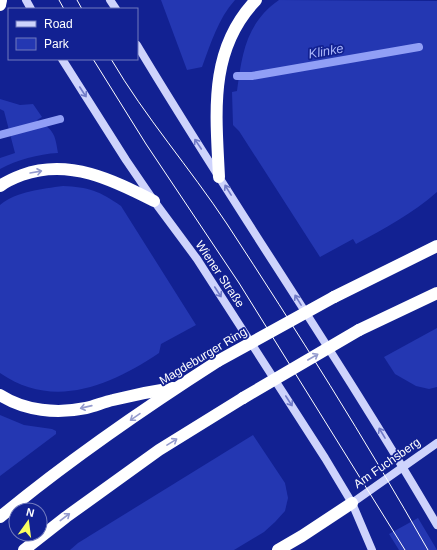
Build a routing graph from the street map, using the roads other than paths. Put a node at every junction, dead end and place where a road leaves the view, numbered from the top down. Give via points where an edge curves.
1 (1, 0) edge
2 (256, 0) edge
3 (0, 5) edge
4 (138, 47) edge
5 (63, 60) edge
6 (220, 177) junction
7 (0, 186) edge
8 (154, 201) junction
9 (435, 245) edge
10 (437, 293) edge
11 (178, 387) junction
12 (0, 394) edge
13 (437, 443) edge
14 (403, 466) junction
15 (352, 503) junction
16 (0, 517) edge
17 (437, 525) edge
18 (24, 550) edge
19 (278, 550) edge
20 (372, 550) edge

1 - 3 highway
2 - 6 highway via 237,24 225,50 220,71 217,129
6 -> 4 main road via 183,122
5 -> 8 main road, Wiener Straße
14 -> 6 main road
7 -> 8 highway via 6,181 32,172 58,168 86,172
8 -> 15 main road, Wiener Straße via 197,259
9 - 11 highway, Magdeburger Ring, bridge via 218,361
18 -> 10 highway, bridge via 159,450 359,330
11 -> 12 highway via 67,411 28,408
11 -> 16 highway, Magdeburger Ring via 97,443
13 - 14 main road, Am Fuchsberg
14 - 15 main road, Am Fuchsberg
14 - 17 main road
15 - 19 highway
15 - 20 main road, Wiener Straße

